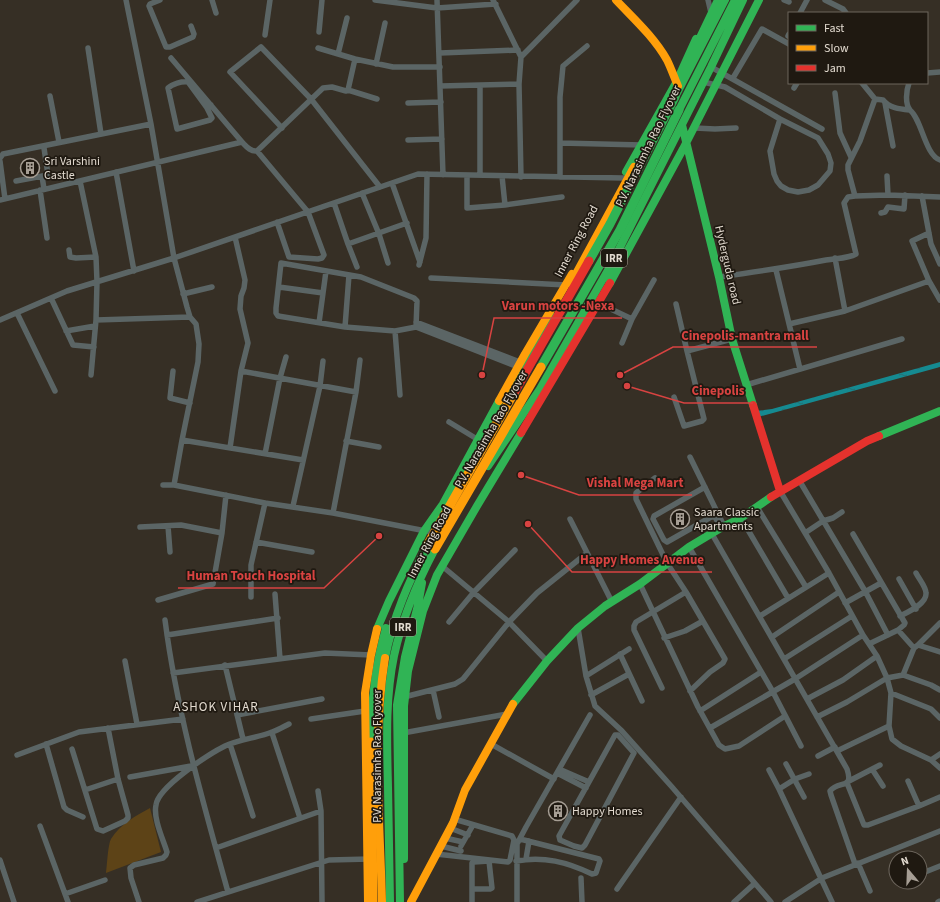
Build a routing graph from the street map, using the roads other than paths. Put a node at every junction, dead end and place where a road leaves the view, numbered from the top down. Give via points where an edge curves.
1 (126, 0) edge
2 (160, 0) edge
3 (212, 0) edge
4 (270, 0) edge
5 (322, 0) edge
6 (375, 0) edge
7 (437, 0) edge
8 (577, 0) edge
9 (616, 0) edge
10 (714, 0) edge
11 (718, 0) edge
12 (725, 0) edge
13 (735, 0) edge
14 (744, 0) edge
15 (759, 0) edge
16 (807, 0) edge
17 (825, 0) edge
18 (495, 2) edge
19 (710, 7) edge
20 (437, 8) junction
21 (801, 12) edge
22 (845, 12) edge
23 (216, 13) dead end
24 (347, 18) dead end
25 (385, 23) dead end
26 (192, 26) dead end
27 (318, 32) dead end
28 (265, 35) dead end
29 (788, 43) edge
30 (587, 46) dead end
31 (88, 48) dead end
32 (318, 48) dead end
33 (518, 50) junction
34 (440, 53) junction
35 (338, 54) junction
36 (522, 57) junction
37 (171, 58) dead end
38 (355, 60) junction
39 (376, 64) junction
40 (440, 67) junction
41 (711, 67) junction
42 (940, 72) edge
43 (724, 73) junction
44 (928, 73) edge
45 (733, 78) junction
46 (703, 82) junction
47 (191, 83) junction
48 (519, 84) junction
49 (863, 84) edge
50 (908, 84) edge
51 (480, 85) junction
52 (677, 85) junction
53 (440, 86) junction
54 (717, 86) junction
55 (348, 90) junction
56 (835, 93) dead end
57 (50, 96) dead end
58 (310, 99) junction
59 (377, 99) dead end
60 (875, 99) junction
61 (441, 102) junction
62 (408, 103) dead end
63 (885, 103) junction
64 (209, 106) junction
65 (910, 110) junction
66 (780, 119) junction
67 (151, 124) junction
68 (682, 125) junction
69 (282, 128) junction
70 (695, 128) junction
71 (736, 128) dead end
72 (822, 129) dead end
73 (101, 134) junction
74 (442, 139) junction
75 (408, 140) dead end
76 (59, 142) junction
77 (242, 142) junction
78 (560, 143) junction
79 (642, 145) junction
80 (686, 145) junction
81 (893, 146) dead end
82 (40, 148) junction
83 (257, 151) junction
84 (851, 157) junction
85 (0, 159) edge
86 (940, 160) edge
87 (157, 162) junction
88 (116, 172) junction
89 (428, 174) junction
90 (443, 175) junction
91 (467, 175) junction
92 (480, 175) junction
93 (42, 176) junction
94 (502, 176) junction
95 (521, 176) junction
96 (887, 176) dead end
97 (560, 177) junction
98 (625, 178) junction
99 (16, 181) dead end
100 (80, 181) junction
101 (392, 183) junction
102 (380, 187) junction
103 (42, 190) junction
104 (362, 193) junction
105 (888, 195) junction
106 (904, 195) junction
107 (855, 196) junction
108 (922, 196) junction
109 (562, 197) dead end
110 (940, 197) edge
111 (3, 199) edge
112 (334, 203) junction
113 (505, 205) junction
114 (308, 212) junction
115 (881, 213) dead end
116 (276, 223) junction
117 (407, 223) junction
118 (929, 233) junction
119 (379, 234) junction
120 (235, 237) junction
121 (47, 238) dead end
122 (348, 244) junction
123 (69, 250) dead end
124 (587, 254) junction
125 (96, 257) junction
126 (174, 258) junction
127 (835, 258) junction
128 (280, 263) junction
129 (388, 263) dead end
130 (940, 264) edge
131 (611, 265) junction
132 (357, 267) dead end
133 (776, 270) junction
134 (134, 271) junction
135 (326, 271) junction
136 (349, 275) junction
137 (719, 277) junction
138 (431, 278) dead end
139 (654, 280) dead end
140 (930, 281) junction
141 (97, 282) junction
142 (566, 285) junction
143 (278, 286) junction
144 (212, 287) dead end
145 (323, 293) junction
146 (183, 294) junction
147 (50, 298) junction
148 (940, 300) edge
149 (594, 302) junction
150 (676, 304) dead end
151 (845, 311) junction
152 (18, 313) junction
153 (190, 317) junction
154 (632, 318) junction
155 (0, 320) edge
156 (96, 323) junction
157 (319, 323) junction
158 (416, 324) junction
159 (789, 324) junction
160 (345, 327) junction
161 (66, 331) junction
162 (396, 331) junction
163 (902, 339) dead end
164 (732, 340) junction
165 (622, 343) dead end
166 (532, 346) junction
167 (94, 347) junction
168 (687, 351) junction
169 (286, 357) dead end
170 (360, 360) dead end
171 (323, 361) dead end
172 (519, 365) junction
173 (800, 369) junction
174 (173, 371) dead end
175 (241, 371) junction
176 (91, 375) dead end
177 (280, 378) junction
178 (746, 385) junction
179 (320, 386) junction
180 (55, 391) dead end
181 (356, 392) junction
182 (400, 395) dead end
183 (674, 397) dead end
184 (190, 403) junction
185 (940, 412) edge
186 (450, 422) dead end
187 (477, 439) junction
188 (182, 440) junction
189 (346, 441) junction
190 (379, 447) dead end
191 (230, 448) junction
192 (266, 454) junction
193 (690, 457) dead end
194 (303, 460) junction
195 (655, 478) dead end
196 (799, 480) junction
197 (163, 485) dead end
198 (174, 485) junction
199 (705, 487) junction
200 (780, 491) junction
201 (226, 495) junction
202 (468, 495) junction
203 (479, 502) junction
204 (265, 503) junction
205 (293, 506) junction
206 (757, 506) junction
207 (842, 512) dead end
208 (333, 513) junction
209 (741, 518) junction
210 (570, 519) dead end
211 (823, 521) junction
212 (168, 526) junction
213 (140, 527) dead end
214 (722, 527) junction
215 (428, 531) junction
216 (222, 533) junction
217 (805, 533) junction
218 (712, 534) junction
219 (853, 534) dead end
220 (256, 542) junction
221 (689, 547) junction
222 (515, 550) dead end
223 (170, 552) dead end
224 (312, 552) dead end
225 (587, 553) junction
226 (667, 563) junction
227 (442, 566) junction
228 (412, 572) junction
229 (829, 573) junction
230 (916, 573) dead end
231 (423, 577) junction
232 (899, 579) dead end
233 (434, 582) junction
234 (881, 583) junction
235 (640, 584) junction
236 (806, 587) junction
237 (865, 591) junction
238 (474, 592) junction
239 (686, 592) junction
240 (839, 592) junction
241 (275, 594) dead end
242 (251, 597) dead end
243 (788, 598) junction
244 (158, 600) dead end
245 (612, 602) junction
246 (845, 603) junction
247 (916, 608) junction
248 (652, 612) junction
249 (760, 616) junction
250 (852, 616) junction
251 (900, 616) junction
252 (278, 618) junction
253 (166, 620) dead end
254 (703, 621) junction
255 (449, 622) dead end
256 (509, 622) junction
257 (940, 623) edge
258 (578, 628) junction
259 (898, 630) junction
260 (167, 635) junction
261 (863, 635) junction
262 (888, 635) junction
263 (772, 637) junction
264 (664, 638) junction
265 (869, 644) junction
266 (916, 646) junction
267 (629, 649) dead end
268 (940, 652) edge
269 (620, 654) junction
270 (371, 655) junction
271 (877, 656) junction
272 (280, 659) junction
273 (784, 659) junction
274 (125, 661) dead end
275 (547, 661) junction
276 (225, 665) junction
277 (761, 672) junction
278 (173, 673) junction
279 (629, 674) junction
280 (903, 675) junction
281 (586, 676) junction
282 (887, 678) junction
283 (795, 679) junction
284 (662, 688) dead end
285 (433, 690) junction
286 (940, 690) edge
287 (690, 692) junction
288 (773, 692) junction
289 (891, 693) junction
290 (591, 695) junction
291 (404, 697) junction
292 (322, 699) dead end
293 (807, 699) junction
294 (642, 701) dead end
295 (365, 711) junction
296 (700, 712) junction
297 (507, 714) junction
298 (237, 715) junction
299 (590, 715) dead end
300 (785, 716) junction
301 (439, 717) dead end
302 (817, 717) junction
303 (940, 718) edge
304 (183, 719) junction
305 (312, 720) dead end
306 (137, 724) junction
307 (289, 724) dead end
308 (890, 726) junction
309 (108, 728) junction
310 (710, 728) junction
311 (272, 733) junction
312 (400, 737) junction
313 (243, 739) junction
314 (46, 744) junction
315 (230, 744) junction
316 (491, 744) junction
317 (802, 746) dead end
318 (72, 749) dead end
319 (836, 749) junction
320 (940, 754) edge
321 (17, 755) dead end
322 (818, 756) dead end
323 (931, 760) junction
324 (786, 764) dead end
325 (880, 765) dead end
326 (193, 766) junction
327 (940, 768) edge
328 (872, 769) junction
329 (769, 770) dead end
330 (557, 774) junction
331 (809, 774) dead end
332 (130, 777) dead end
333 (118, 779) junction
334 (795, 779) junction
335 (908, 781) dead end
336 (589, 782) junction
337 (848, 782) junction
338 (883, 786) dead end
339 (586, 788) junction
340 (779, 789) junction
341 (85, 790) junction
342 (318, 791) dead end
343 (680, 797) junction
344 (804, 797) dead end
345 (940, 797) edge
346 (919, 806) junction
347 (321, 811) junction
348 (253, 816) dead end
349 (83, 817) dead end
350 (300, 818) junction
351 (454, 819) junction
352 (473, 825) junction
353 (40, 826) dead end
354 (450, 828) junction
355 (940, 831) edge
356 (468, 835) junction
357 (443, 842) junction
358 (519, 842) junction
359 (528, 844) junction
360 (462, 846) junction
361 (216, 848) junction
362 (436, 854) junction
363 (379, 858) junction
364 (366, 859) junction
365 (526, 859) junction
366 (0, 860) edge
367 (516, 861) junction
368 (321, 862) junction
369 (856, 864) junction
370 (940, 866) edge
371 (928, 871) edge
372 (581, 878) dead end
373 (822, 878) junction
374 (105, 880) dead end
375 (754, 884) junction
376 (472, 887) junction
377 (617, 889) dead end
378 (870, 891) dead end
379 (228, 892) junction
380 (65, 894) junction
381 (14, 902) edge
382 (68, 902) edge
383 (139, 902) edge
384 (197, 902) edge
385 (322, 902) edge
386 (368, 902) edge
387 (374, 902) edge
388 (381, 902) edge
389 (391, 902) edge
390 (400, 902) edge
391 (405, 902) edge
392 (411, 902) edge
393 (472, 902) edge
394 (517, 902) edge
395 (582, 902) edge
396 (734, 902) edge
397 (771, 902) edge
398 (785, 902) edge
399 (832, 902) edge

1 - 67 street
2 - 26 street via 149,6 166,47 193,37
3 - 23 street
4 - 28 street
5 - 27 street
6 - 20 street
7 - 20 street
8 - 36 street
9 - 52 main road via 654,41 671,69
10 - 19 main road, Inner Ring Road
11 - 19 main road, Inner Ring Road / IRR
12 - 388 main road, P.V. Narasimha Rao Flyover, bridge via 610,224 428,544 399,606 386,656 379,706
13 - 389 main road, P.V. Narasimha Rao Flyover, bridge via 620,230 435,549 414,592 394,657 388,707
14 - 41 main road, Inner Ring Road / IRR
15 - 43 main road
16 - 21 street
17 - 22 street
18 - 20 street
18 - 33 street
19 - 52 main road, Inner Ring Road / IRR
20 - 34 street
24 - 35 street
25 - 39 street
29 - 45 street via 762,29
30 - 78 street via 563,66
31 - 73 street
32 - 35 street
33 - 34 street
33 - 36 street
34 - 40 street
35 - 38 street
36 - 48 street
37 - 47 street
38 - 39 street
38 - 55 street
39 - 40 street via 393,67
40 - 53 street
41 - 43 street
41 - 46 main road, Inner Ring Road / IRR
42 - 44 street
43 - 45 street
43 - 54 main road
45 - 72 street
46 - 54 street
46 - 68 main road, Inner Ring Road / IRR
47 - 64 street
47 - 64 street via 185,81 170,85 168,88 176,128 178,130 210,120 212,118
48 - 51 street
48 - 95 street
49 - 60 street
50 - 65 street via 907,107
51 - 53 street
51 - 92 street
52 - 79 main road, Inner Ring Road
52 - 98 main road, Inner Ring Road / IRR
53 - 61 street
54 - 66 street via 725,87
54 - 70 main road
55 - 58 street via 328,86
55 - 59 street
56 - 84 street via 840,133
57 - 76 street
58 - 69 street
58 - 69 street via 261,47 230,72
58 - 102 street
60 - 63 street via 883,100
60 - 84 street via 860,141
61 - 62 street
61 - 74 street
63 - 65 street via 898,109
63 - 81 street
64 - 77 street
65 - 86 street via 916,117 935,157
66 - 66 street via 770,151 774,174 781,186 788,190 809,190 818,185 830,171 828,154 818,138
67 - 73 street
67 - 87 street
68 - 80 main road, Hyderguda road
68 - 131 main road, Inner Ring Road / IRR
69 - 83 street
70 - 71 street
70 - 80 main road
73 - 76 street
74 - 75 street
74 - 90 street
76 - 82 street
77 - 83 street via 253,152
77 - 87 street
78 - 79 street
78 - 97 street
79 - 98 main road, Inner Ring Road
80 - 137 main road, Hyderguda road
80 - 149 main road
82 - 85 street via 3,154
82 - 93 street via 49,174
83 - 114 street
84 - 107 street via 848,170
85 - 111 street
87 - 88 street
87 - 126 street
88 - 100 street
88 - 134 street
89 - 90 street
89 - 101 street via 418,174
89 - 117 street via 426,238 420,264
90 - 91 street
91 - 92 street
91 - 113 street via 467,208
92 - 94 street
93 - 99 street
93 - 103 street
94 - 95 street
94 - 113 street
95 - 97 street
96 - 105 street
97 - 98 street
98 - 124 main road, Inner Ring Road / IRR
98 - 142 main road, Inner Ring Road
100 - 103 street
100 - 125 street
101 - 102 street
101 - 117 street
102 - 104 street
103 - 111 street
103 - 121 street
104 - 112 street
104 - 119 street
105 - 106 street
105 - 107 street
106 - 108 street
106 - 115 street via 904,209 888,207
107 - 127 street via 848,197 844,203 856,254
108 - 110 street
108 - 118 street
109 - 113 street
112 - 114 street
112 - 122 street
114 - 116 street
114 - 116 street via 324,255 321,259 289,257
116 - 120 street
116 - 128 street via 286,258
117 - 119 street
118 - 130 street
118 - 140 street via 912,241
119 - 122 street
119 - 129 street
120 - 126 street
120 - 175 street via 244,280 240,309 248,343
122 - 132 street
123 - 125 street via 70,257
124 - 131 main road
124 - 166 main road, Inner Ring Road / IRR
125 - 141 street
126 - 134 street
126 - 146 street
127 - 133 street
127 - 151 street
128 - 135 street
128 - 143 street
131 - 149 main road, Inner Ring Road / IRR
133 - 137 street
133 - 159 street
134 - 141 street
135 - 136 street
135 - 145 street
136 - 158 street via 417,300
136 - 160 street
137 - 164 main road, Hyderguda road
138 - 142 street
139 - 154 street
140 - 148 street
140 - 151 street
141 - 147 street
141 - 156 street
142 - 166 main road, Inner Ring Road
143 - 145 street
143 - 157 street via 278,316
144 - 146 street
145 - 157 street
146 - 153 street
147 - 152 street
147 - 161 street
149 - 154 street
149 - 202 main road, Inner Ring Road / IRR via 540,389
149 - 203 main road, Inner Ring Road via 546,393
150 - 168 street
151 - 159 street
152 - 155 street
152 - 180 street
153 - 156 street
153 - 184 street via 196,324 199,344
154 - 165 street
156 - 161 street
156 - 167 street
157 - 160 street
158 - 162 street
158 - 172 street
159 - 173 street
160 - 162 street
161 - 167 street via 73,345
162 - 182 street
163 - 173 street
164 - 168 street
164 - 178 main road, Hyderguda road
166 - 172 main road, Inner Ring Road
166 - 215 main road, Inner Ring Road / IRR via 468,470
167 - 176 street
168 - 183 street via 704,419 684,426
169 - 177 street
170 - 181 street
171 - 179 street
172 - 187 main road, Inner Ring Road
173 - 178 street
174 - 184 street via 170,398
175 - 177 street
175 - 191 street
177 - 179 street
177 - 192 street
178 - 200 main road, Hyderguda road
179 - 181 street
179 - 194 street
181 - 189 street
184 - 188 street
185 - 196 main road via 867,441
186 - 187 street
187 - 215 main road, Inner Ring Road
188 - 191 street
188 - 198 street
189 - 190 street
189 - 208 street
191 - 192 street
192 - 194 street
193 - 199 street
194 - 205 street
195 - 226 street via 636,493 635,497
196 - 200 main road
196 - 211 street
197 - 198 street
198 - 201 street
199 - 214 street
199 - 214 street via 654,516 653,519 667,542 711,517 715,517
200 - 206 main road
200 - 217 street
201 - 204 street
201 - 216 street
202 - 203 main road
202 - 231 main road, Inner Ring Road / IRR
203 - 227 main road, Inner Ring Road
204 - 205 street
204 - 220 street
205 - 208 street
206 - 209 main road
206 - 236 street
207 - 211 street
208 - 215 street
209 - 214 main road
209 - 243 street
210 - 225 street
211 - 217 street
211 - 237 street
212 - 213 street
212 - 216 street via 181,525
212 - 223 street
214 - 218 main road
215 - 228 main road, Inner Ring Road / IRR
215 - 270 main road, Inner Ring Road via 389,601 377,630
216 - 244 street via 213,584
217 - 229 street
218 - 221 main road
218 - 249 street
219 - 234 street
220 - 224 street
220 - 242 street via 251,566
221 - 226 main road
221 - 277 street
222 - 238 street
225 - 245 street
225 - 256 street via 537,593
226 - 235 main road
226 - 239 street
227 - 233 main road, Inner Ring Road
227 - 238 street
228 - 363 main road, Inner Ring Road / IRR via 392,622 379,689
228 - 387 main road, bridge via 385,628 373,684 371,742
229 - 236 street
229 - 240 street
230 - 247 street via 926,594
231 - 233 main road
231 - 312 main road via 401,674 397,705
231 - 389 main road, Inner Ring Road / IRR via 399,641 391,690
232 - 247 street
233 - 291 main road, Inner Ring Road via 413,646
234 - 237 street
234 - 251 street
235 - 245 main road
235 - 248 street
236 - 243 street
237 - 246 street
237 - 262 street
238 - 255 street
238 - 256 street
239 - 248 street
239 - 254 street
240 - 246 street
240 - 263 street
241 - 252 street
243 - 249 street
245 - 258 main road
246 - 250 street
247 - 251 street
248 - 264 street
248 - 284 street via 636,622 634,630
249 - 263 street
250 - 261 street
250 - 273 street
251 - 259 street via 905,624
252 - 260 street
252 - 272 street
253 - 260 street
254 - 264 street
254 - 287 street via 725,659
256 - 275 street
256 - 285 street via 463,679
257 - 266 street
258 - 275 main road
258 - 281 street
259 - 262 street
259 - 266 street
260 - 278 street
261 - 265 street
261 - 283 street
262 - 265 street
263 - 273 street
264 - 287 street
265 - 271 street
266 - 268 street
266 - 280 street
267 - 269 street
269 - 279 street
269 - 281 street
270 - 272 street via 325,653
270 - 295 main road, Inner Ring Road
271 - 282 street
271 - 293 street via 844,680
272 - 276 street
273 - 283 street
274 - 306 street
275 - 297 main road
276 - 278 street
276 - 298 street
277 - 288 street
277 - 296 street
278 - 304 street
279 - 290 street
279 - 294 street
280 - 282 street
280 - 286 street via 931,684
281 - 290 street
282 - 289 street
282 - 302 street
283 - 288 street
283 - 293 street
285 - 291 street
285 - 301 street
287 - 296 street
288 - 300 street
288 - 310 street
289 - 303 street via 930,709
289 - 308 street
290 - 343 street via 595,706 622,731
291 - 312 main road, Inner Ring Road
292 - 298 street
293 - 302 street
295 - 305 street
295 - 364 main road, Inner Ring Road
296 - 310 street
297 - 312 street
297 - 316 main road
298 - 313 street
299 - 330 street
300 - 310 street via 739,746 730,749 720,745
300 - 317 street
302 - 319 street
304 - 306 street
304 - 326 street
306 - 309 street
307 - 311 street
308 - 319 street
308 - 323 street via 892,739
309 - 314 street via 79,732
309 - 333 street
311 - 313 street
311 - 350 street
312 - 390 main road
312 - 391 main road, Inner Ring Road
313 - 315 street
314 - 321 street
314 - 349 street via 64,807
315 - 326 street
315 - 348 street
316 - 330 street
316 - 351 main road via 465,790
318 - 341 street
319 - 322 street
319 - 337 street via 847,769
320 - 323 street
323 - 327 street
324 - 334 street
325 - 328 street
326 - 332 street
326 - 361 street
326 - 383 street via 166,787 156,804 156,816 166,856 130,868
328 - 337 street
328 - 338 street
329 - 340 street
330 - 336 street
330 - 339 street
330 - 358 street
331 - 334 street
333 - 341 street
333 - 341 street via 128,818 103,831 96,826
334 - 340 street
334 - 344 street
335 - 346 street
336 - 339 street
336 - 339 street via 615,735 618,735 634,753 585,844 580,848 560,840 559,836
337 - 346 street via 864,825
337 - 369 street via 830,791
340 - 373 street
342 - 347 street
343 - 375 street
343 - 377 street
345 - 346 street
347 - 350 street
347 - 368 street
350 - 361 street
351 - 352 street
351 - 354 main road
352 - 356 street
352 - 362 street via 512,836 514,840 509,862
353 - 380 street
354 - 356 street
354 - 357 main road
355 - 369 street
356 - 360 street
357 - 360 street
357 - 360 street
357 - 362 main road
358 - 359 street
358 - 367 street
359 - 365 street
359 - 365 street via 600,861 596,873 592,874 569,864
361 - 379 street
362 - 392 main road
363 - 364 street
363 - 388 main road, Inner Ring Road / IRR
364 - 368 street
364 - 386 main road, Inner Ring Road
365 - 367 street
366 - 381 street
367 - 394 street
368 - 379 street
368 - 385 street
369 - 373 street
369 - 378 street
370 - 371 street
372 - 395 street
373 - 398 street
373 - 399 street
374 - 380 street
375 - 396 street
375 - 397 street
376 - 376 street via 492,888 489,861 472,863
376 - 393 street
379 - 384 street
380 - 382 street

